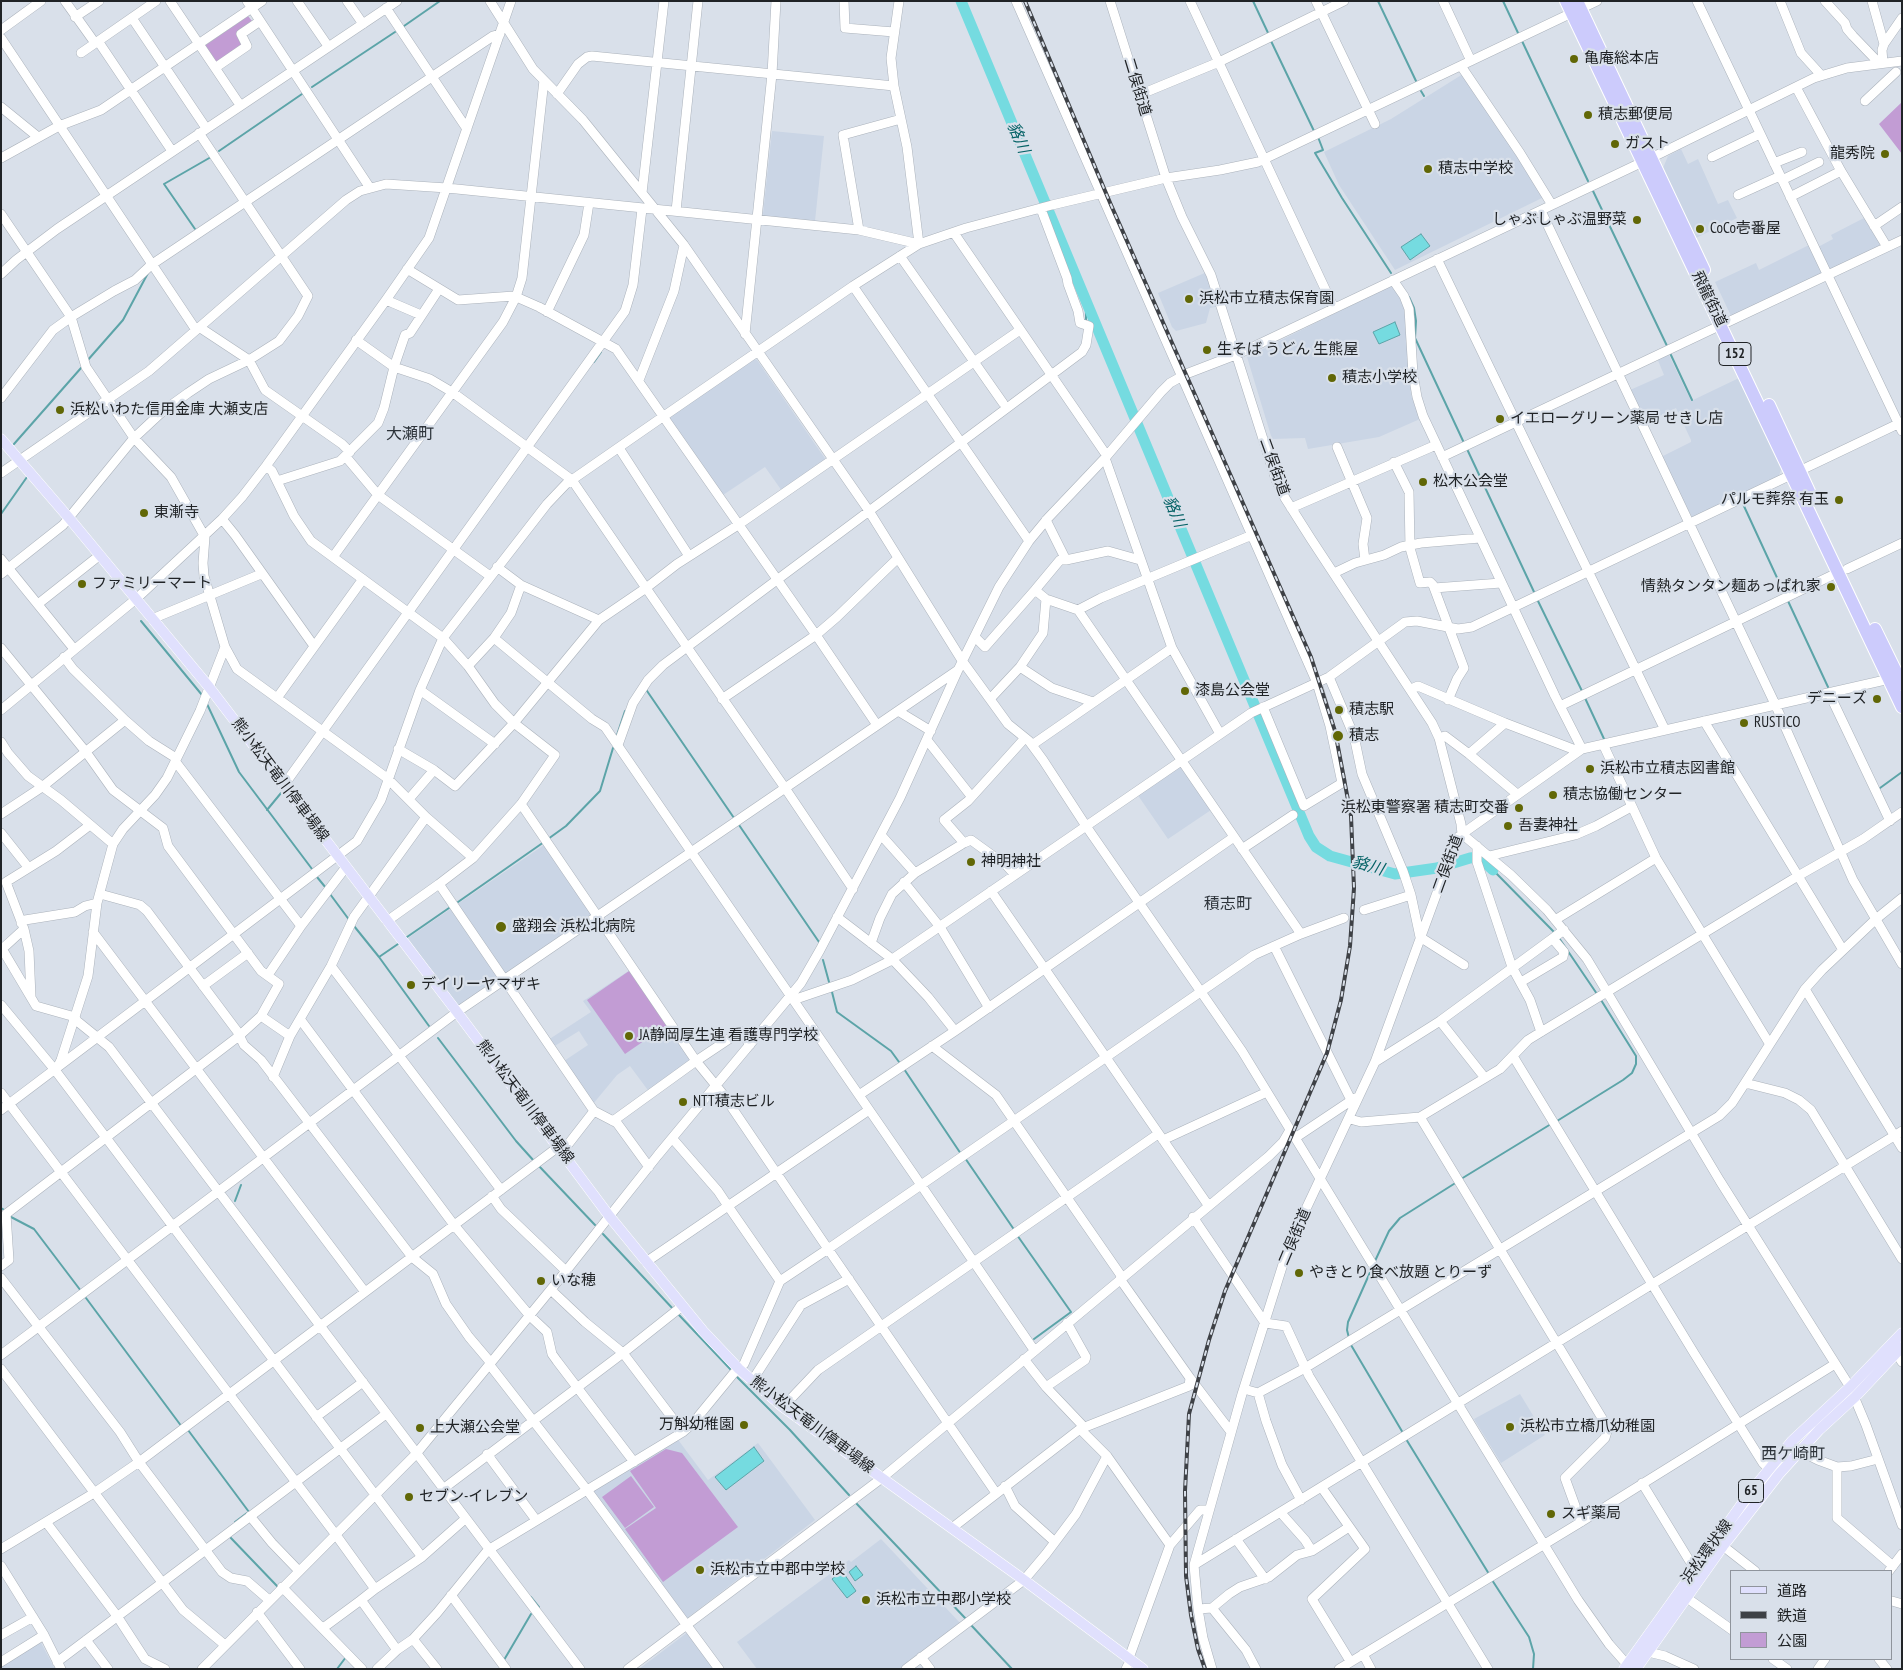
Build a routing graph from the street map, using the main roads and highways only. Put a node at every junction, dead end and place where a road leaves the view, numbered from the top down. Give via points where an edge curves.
1 (1574, 6) edge
2 (1, 439) edge
3 (1898, 680) edge
4 (1902, 706) edge
5 (1902, 1333) edge
6 (1899, 1350) edge
7 (1128, 1662) edge
8 (1629, 1668) edge
9 (1143, 1669) edge

1 - 3 highway, 飛龍街道 / 152 via 1795,472
2 - 7 main road, 熊小松天竜川停車場線 via 209,687 610,1217 736,1371 1024,1580
3 - 4 highway, 飛龍街道 / 152
5 - 8 main road, 浜松環状線 / 65 via 1792,1442 1749,1494 1696,1566
6 - 8 main road, 浜松環状線 / 65 via 1779,1474 1648,1652
7 - 9 main road, 熊小松天竜川停車場線

